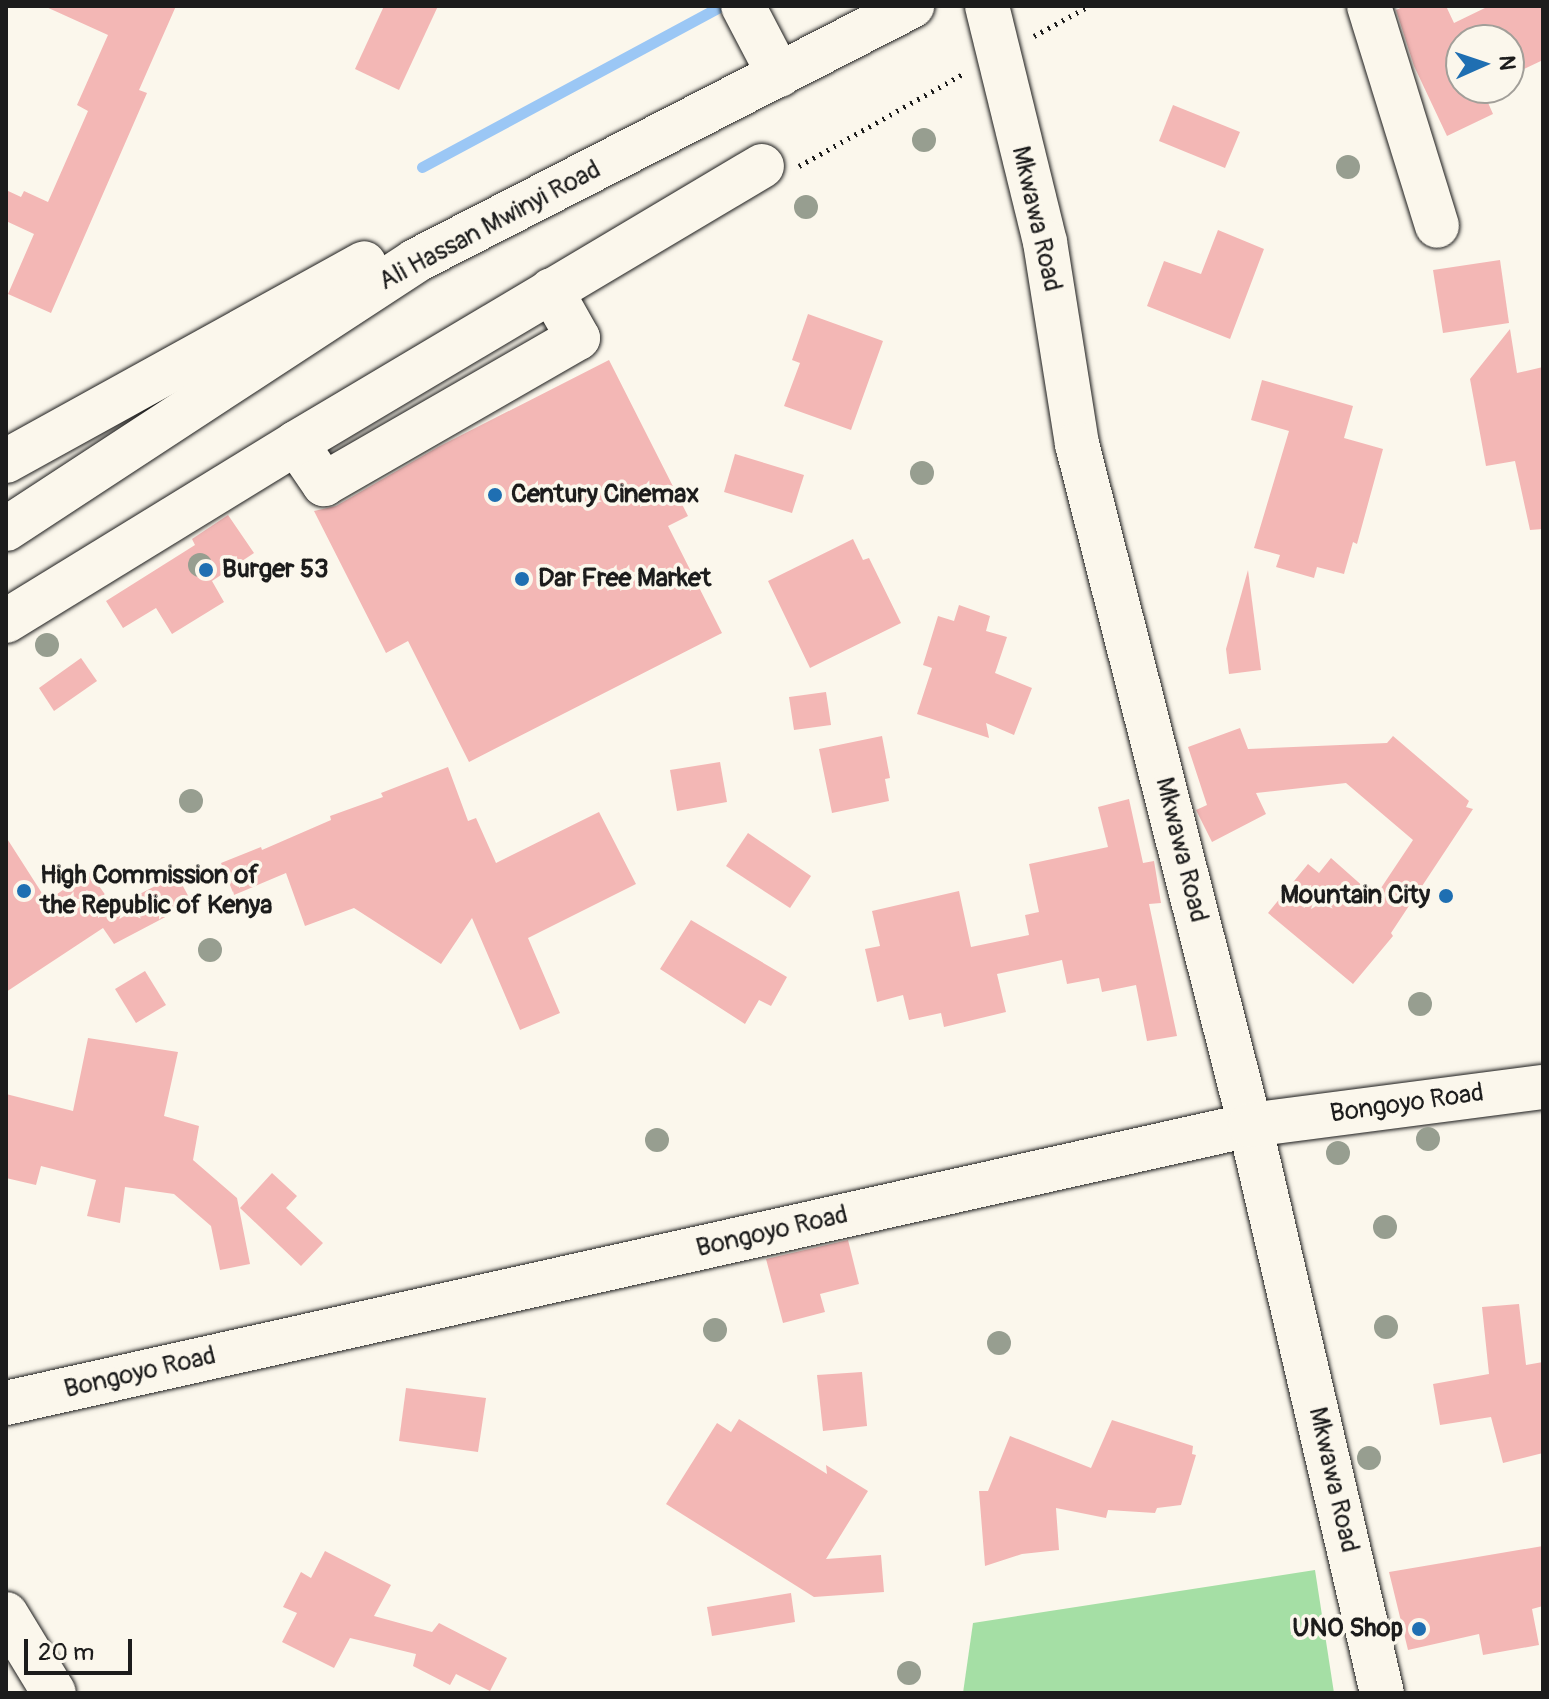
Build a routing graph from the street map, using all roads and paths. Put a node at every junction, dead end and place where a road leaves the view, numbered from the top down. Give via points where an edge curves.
1 (743, 6) edge
2 (871, 6) edge
3 (912, 6) edge
4 (987, 6) edge
5 (1369, 6) edge
6 (774, 66) junction
7 (762, 166) dead end
8 (1437, 226) dead end
9 (6, 461) edge
10 (6, 529) edge
11 (6, 621) edge
12 (1543, 1087) edge
13 (1250, 1125) junction
14 (6, 1403) edge
15 (6, 1614) edge
16 (54, 1693) edge
17 (1382, 1693) edge

1 - 6 main road
2 - 6 main road, Ali Hassan Mwinyi Road
3 - 6 main road, Ali Hassan Mwinyi Road
4 - 13 main road, Mkwawa Road via 1045,242 1077,444
5 - 8 main road
6 - 9 main road, Ali Hassan Mwinyi Road via 413,236
6 - 10 main road, Ali Hassan Mwinyi Road via 415,261
7 - 11 main road
12 - 13 main road, Bongoyo Road
13 - 14 main road, Bongoyo Road
13 - 17 main road, Mkwawa Road
15 - 16 main road

